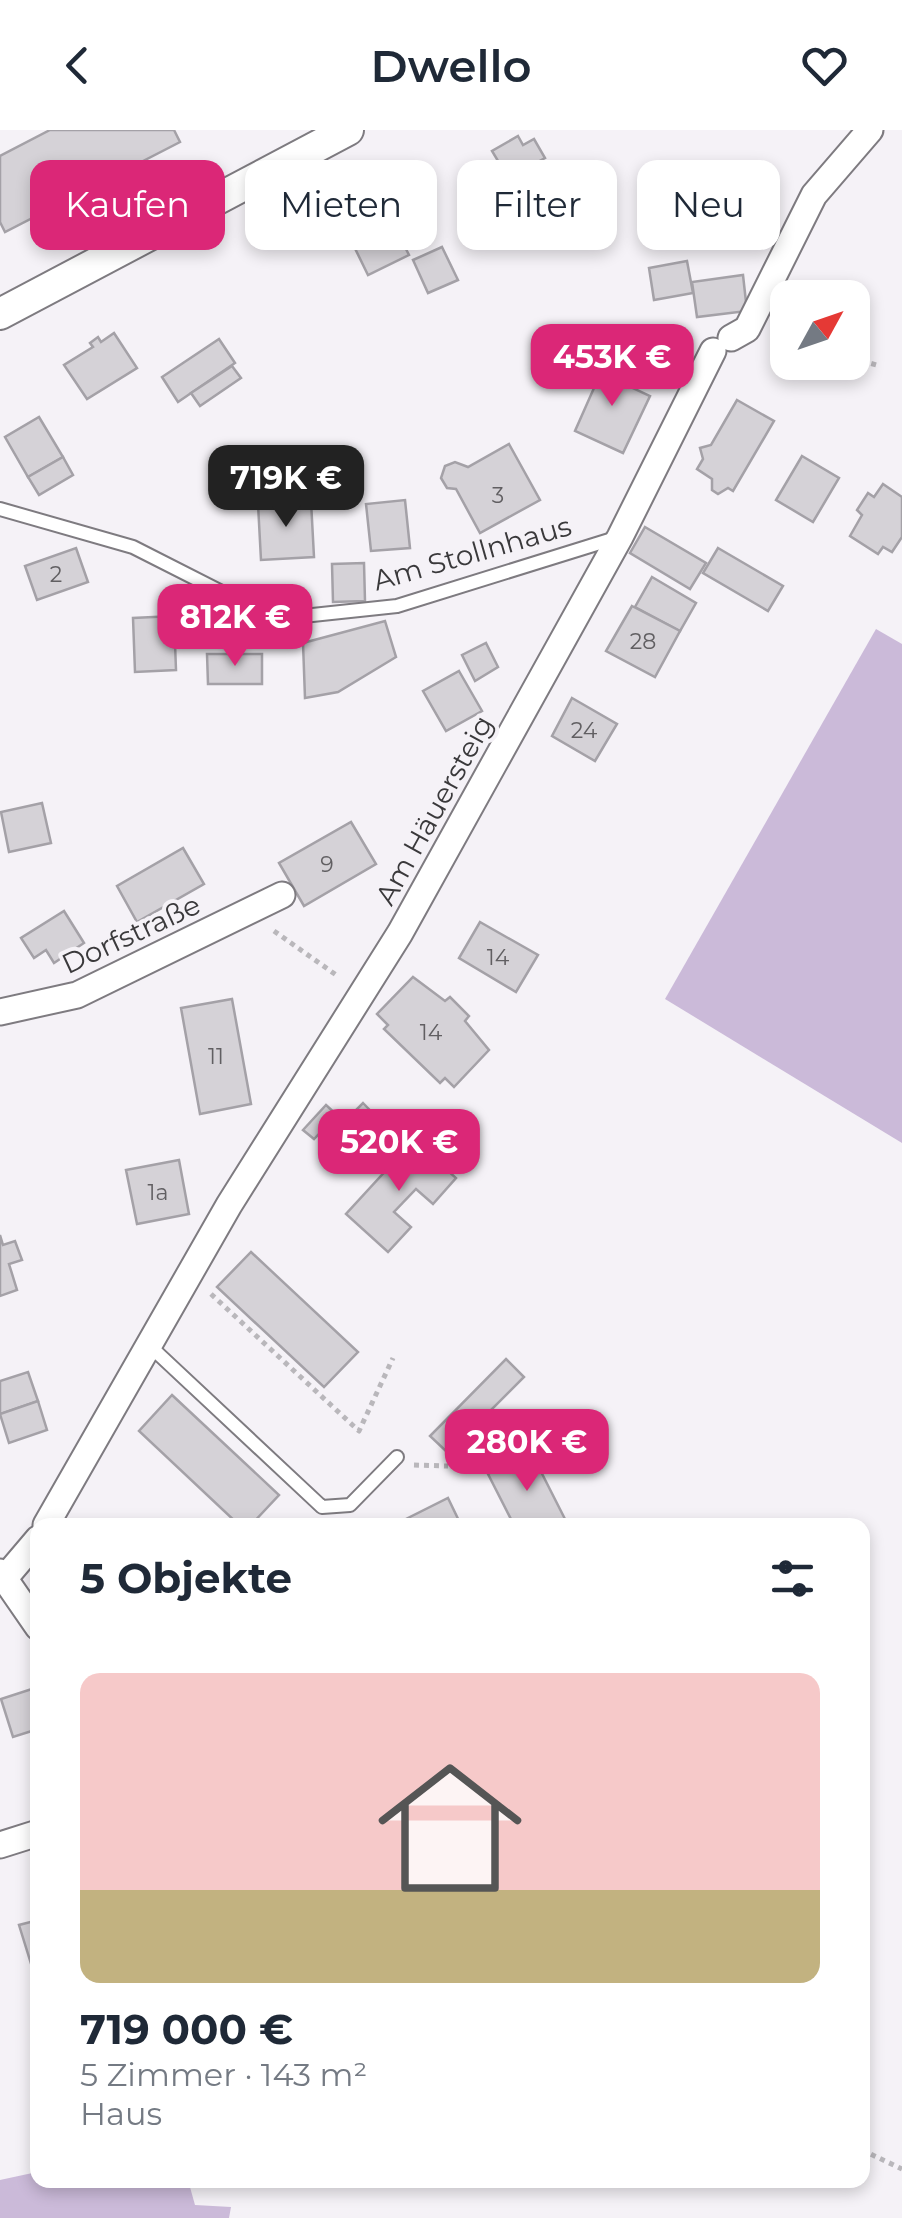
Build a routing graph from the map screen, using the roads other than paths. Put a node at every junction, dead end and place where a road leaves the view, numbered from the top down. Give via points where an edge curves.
1 (348, 130) edge
2 (870, 130) edge
3 (0, 314) edge
4 (0, 509) edge
5 (620, 537) junction
6 (282, 895) dead end
7 (0, 1012) edge
8 (151, 1347) junction
9 (397, 1458) dead end
10 (50, 1518) edge
11 (30, 1547) edge
12 (2, 1575) edge
13 (30, 1615) edge
14 (30, 1836) edge
15 (0, 1845) edge

1 - 3 street
2 - 5 street, Am Häuersteig via 814,195 747,329 722,344
4 - 5 lane, Am Stollnhaus via 132,547 275,620 396,606
5 - 8 street, Am Häuersteig via 362,994
6 - 7 street, Dorfstraße via 77,995
8 - 9 lane via 322,1508 350,1505
8 - 10 street, Am Häuersteig
11 - 12 street
12 - 13 street
14 - 15 street

